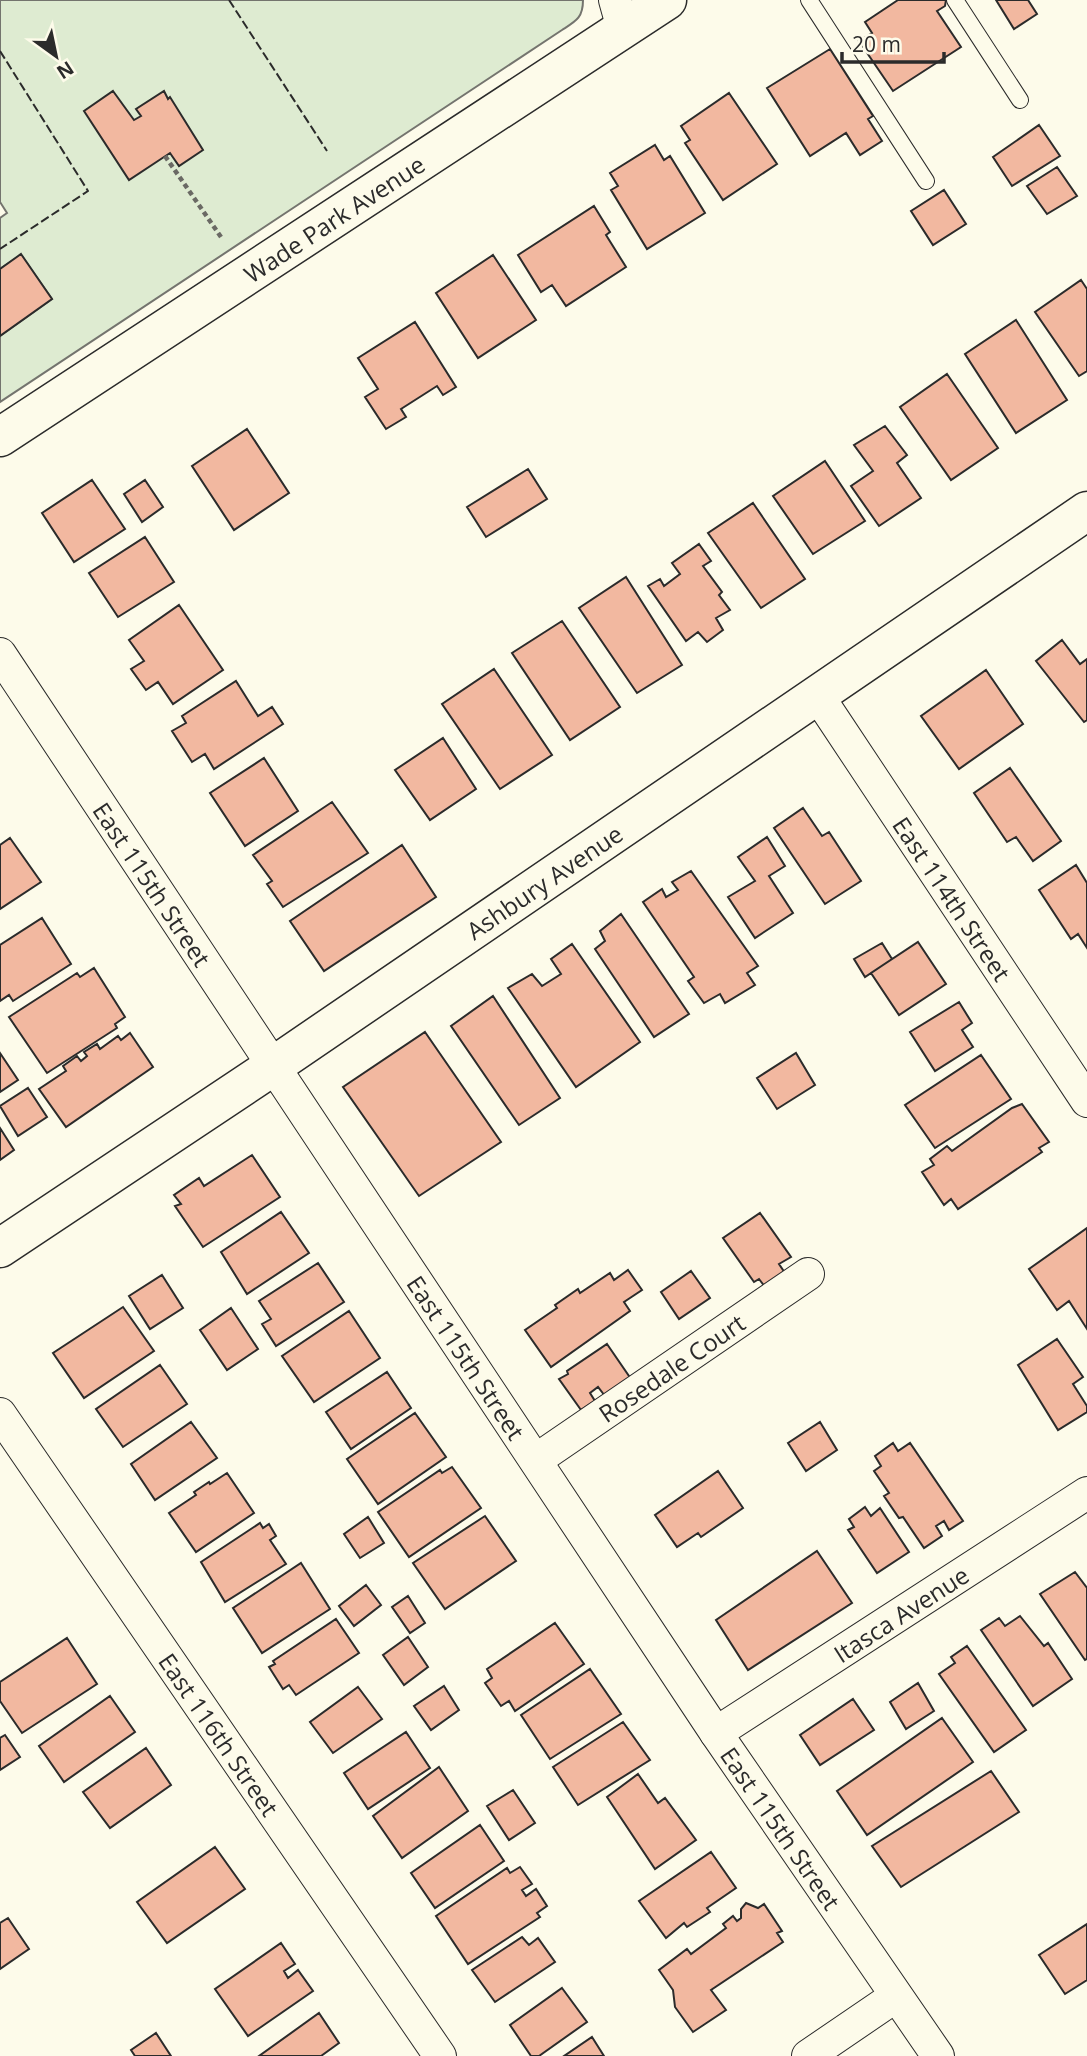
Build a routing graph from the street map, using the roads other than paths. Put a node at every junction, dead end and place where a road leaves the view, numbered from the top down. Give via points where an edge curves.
1 (667, 0) edge
2 (809, 0) edge
3 (955, 0) edge
4 (619, 15) edge
5 (1020, 100) dead end
6 (926, 181) dead end
7 (0, 437) edge
8 (1087, 511) edge
9 (0, 654) edge
10 (818, 696) junction
11 (272, 1067) junction
12 (1087, 1101) edge
13 (0, 1248) edge
14 (808, 1274) dead end
15 (0, 1414) edge
16 (536, 1460) junction
17 (1087, 1493) edge
18 (716, 1733) junction
19 (896, 1996) junction
20 (440, 2056) edge
21 (808, 2056) edge
22 (938, 2056) edge

1 - 4 street, Wade Park Avenue
2 - 6 lane
3 - 5 lane
4 - 7 street, Wade Park Avenue
8 - 10 street, Ashbury Avenue
9 - 11 street, East 115th Street
10 - 11 street, Ashbury Avenue
10 - 12 street, East 114th Street
11 - 13 street, Ashbury Avenue
11 - 16 street, East 115th Street
14 - 16 street, Rosedale Court
15 - 20 street, East 116th Street
16 - 18 street, East 115th Street
17 - 18 street, Itasca Avenue
18 - 19 street, East 115th Street
19 - 21 street
19 - 22 street, East 115th Street

